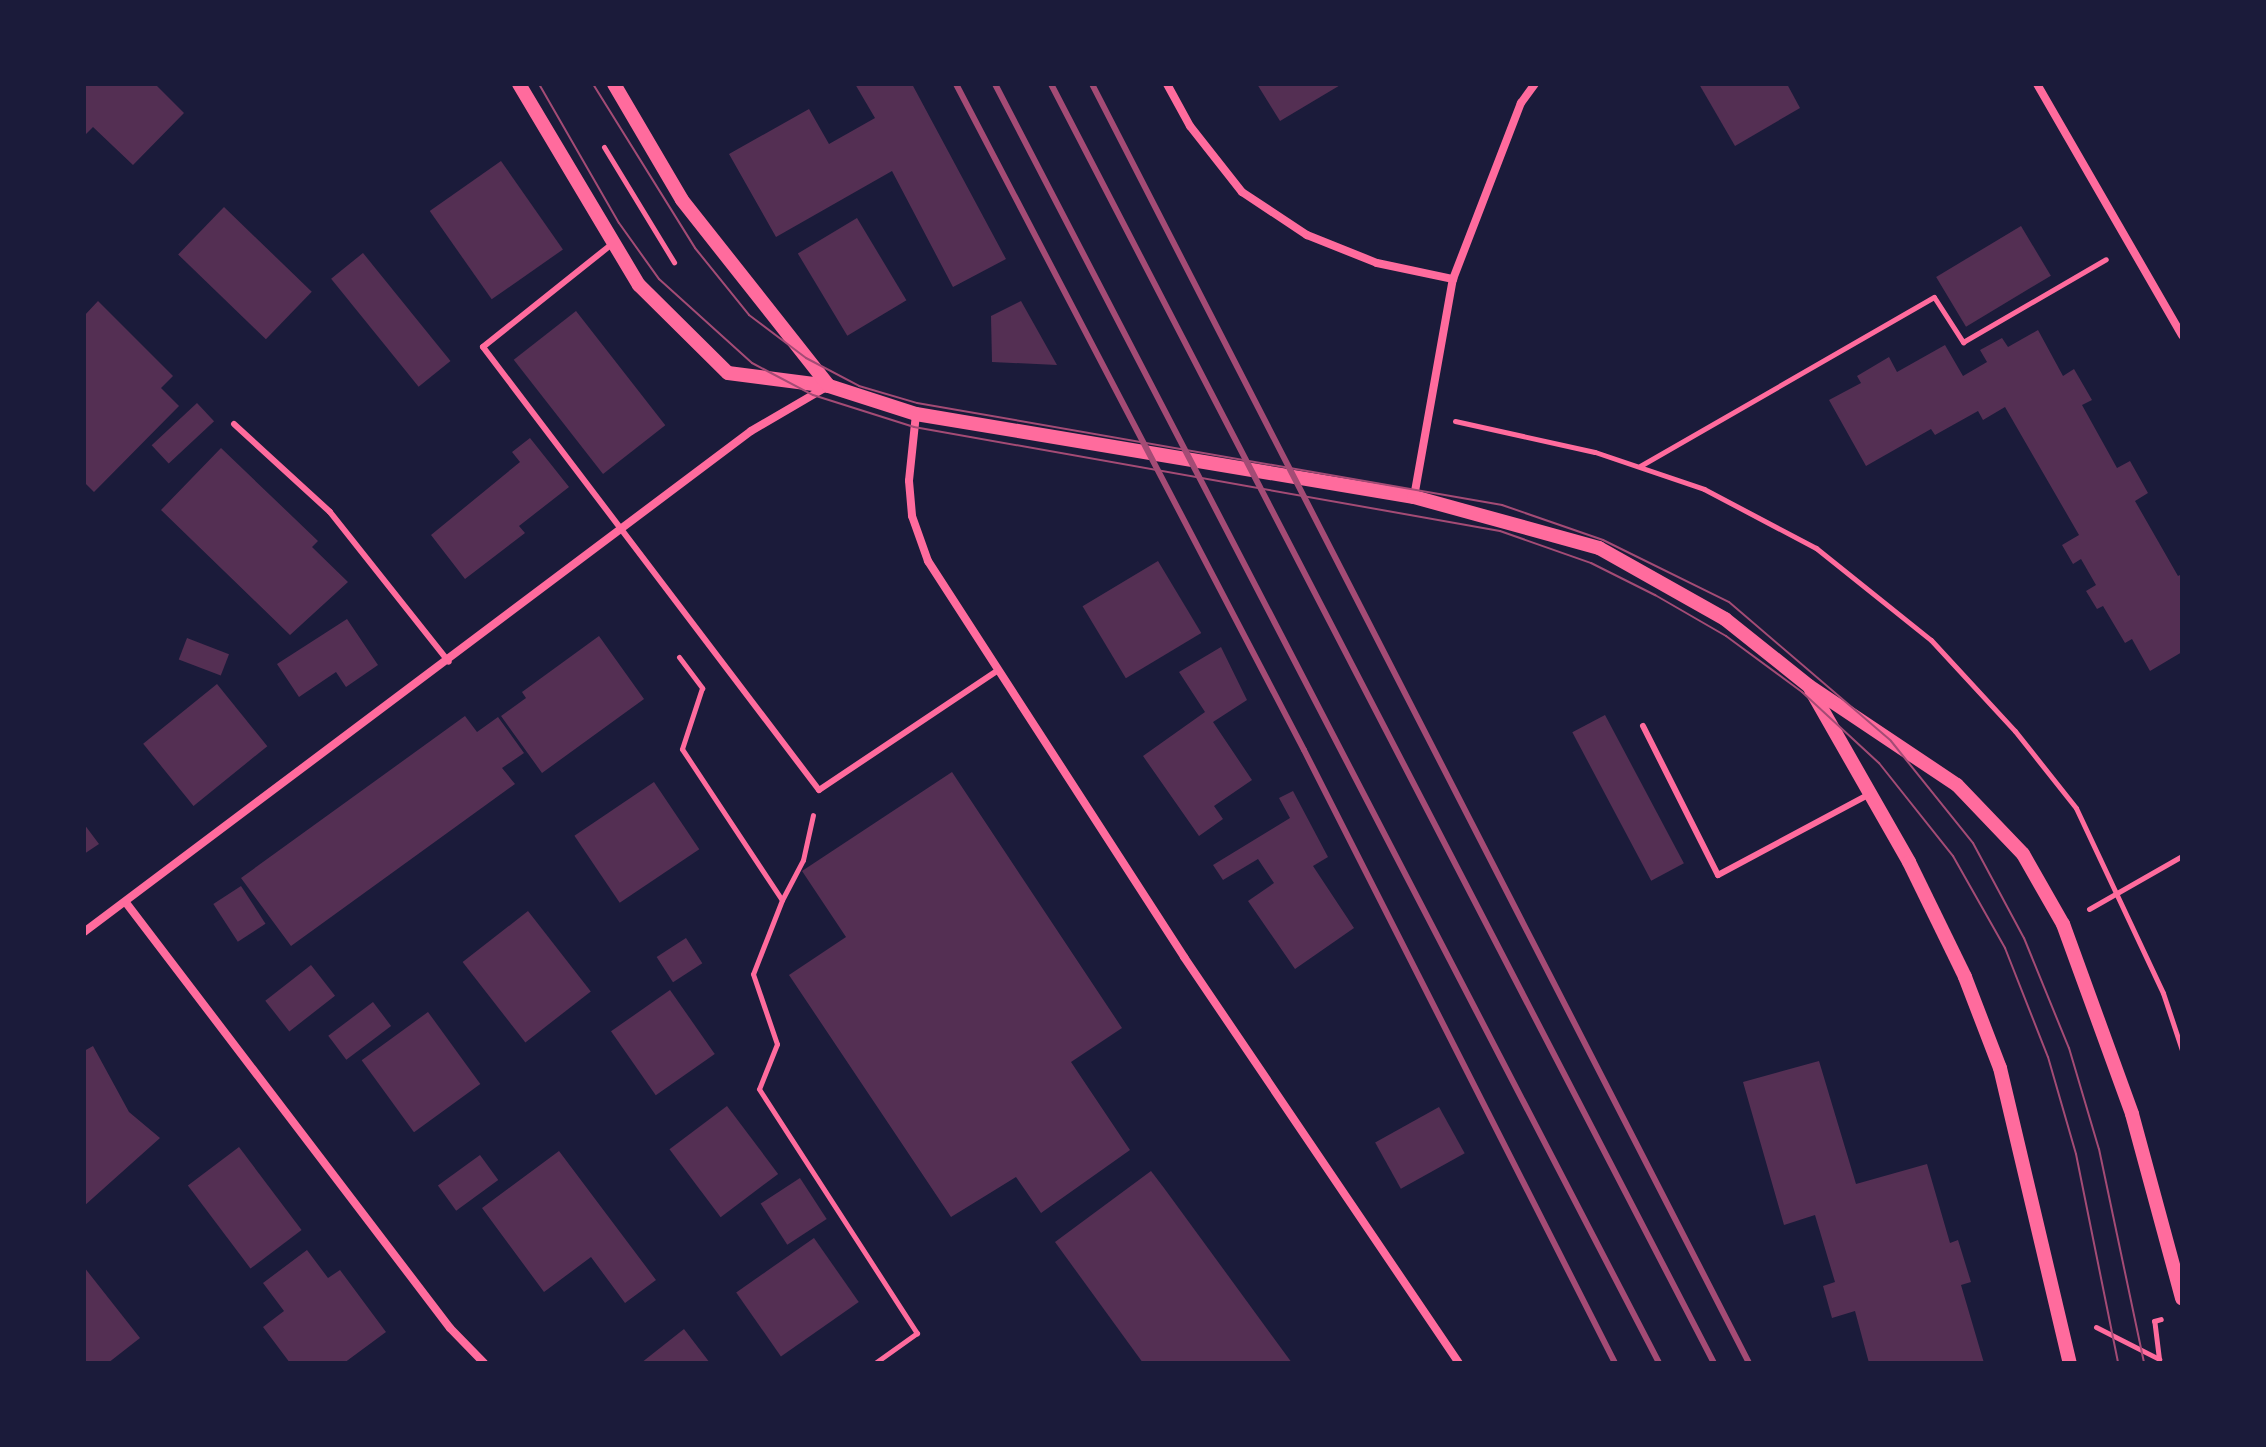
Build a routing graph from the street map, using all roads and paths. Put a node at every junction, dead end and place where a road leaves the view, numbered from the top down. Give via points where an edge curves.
1 (519, 84) edge
2 (614, 84) edge
3 (1167, 84) edge
4 (1535, 84) edge
5 (2037, 84) edge
6 (604, 147) dead end
7 (712, 238) junction
8 (612, 244) junction
9 (2130, 246) junction
10 (674, 262) junction
11 (1453, 279) junction
12 (639, 285) junction
13 (2182, 335) edge
14 (829, 386) junction
15 (916, 414) junction
16 (1428, 417) junction
17 (234, 424) dead end
18 (1639, 467) junction
19 (1414, 497) junction
20 (623, 527) junction
21 (674, 649) dead end
22 (449, 662) junction
23 (997, 671) junction
24 (1809, 686) junction
25 (1643, 726) dead end
26 (819, 790) junction
27 (1870, 794) junction
28 (2182, 856) edge
29 (2117, 893) junction
30 (782, 900) junction
31 (127, 904) junction
32 (2063, 924) junction
33 (84, 932) edge
34 (2182, 1050) edge
35 (2182, 1298) edge
36 (2168, 1318) dead end
37 (2097, 1340) dead end
38 (484, 1363) edge
39 (875, 1363) edge
40 (1459, 1363) edge
41 (2070, 1363) edge

1 - 8 street
2 - 7 street via 682,200
3 - 11 street via 1190,126 1242,192 1307,235 1377,263
4 - 11 street via 1521,103
5 - 9 street
6 - 10 path
7 - 10 path
7 - 14 street
8 - 12 street
8 - 20 lane via 483,347
9 - 13 street
9 - 18 path via 1963,342 1934,297
10 - 12 path
11 - 16 street
12 - 14 street via 728,373
14 - 15 street
14 - 20 street via 751,431
15 - 19 street
15 - 23 street via 909,481 912,516 928,561
16 - 18 path via 1508,431
16 - 19 street
17 - 22 lane via 330,512
18 - 29 path via 1704,489 1816,548 1931,640 2015,731 2076,808
19 - 24 street via 1599,548 1725,619
20 - 22 street
20 - 26 lane
21 - 30 path via 702,688 682,749
22 - 31 street
23 - 26 lane
23 - 40 street
24 - 27 street
24 - 32 street via 1957,785 2023,854
25 - 27 lane via 1718,875
26 - 30 path via 803,860
27 - 41 street via 1965,977 2000,1068
28 - 29 path
29 - 32 path
29 - 34 path via 2163,993
30 - 39 path via 753,974 777,1044 759,1089 917,1333
31 - 33 street
31 - 38 street via 450,1328
32 - 35 street via 2132,1114
36 - 37 path via 2154,1321 2159,1359 2096,1324

